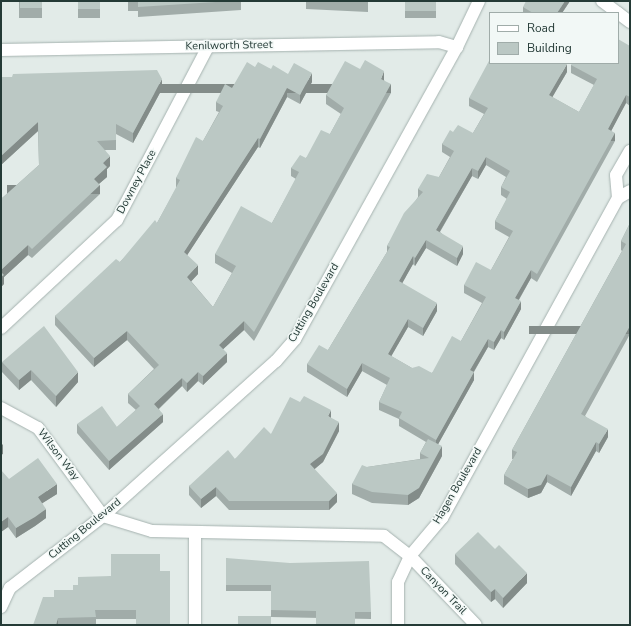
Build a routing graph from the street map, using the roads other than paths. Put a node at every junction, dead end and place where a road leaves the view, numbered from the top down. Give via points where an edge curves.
1 (479, 1) edge
2 (602, 1) edge
3 (617, 12) edge
4 (619, 14) edge
5 (630, 22) edge
6 (208, 46) junction
7 (457, 47) junction
8 (1, 50) edge
9 (630, 151) edge
10 (630, 191) edge
11 (618, 198) junction
12 (1, 328) edge
13 (1, 408) edge
14 (103, 516) junction
15 (195, 533) junction
16 (410, 556) junction
17 (1, 607) edge
18 (195, 625) edge
19 (398, 625) edge
20 (476, 625) edge

1 - 7 street, Cutting Boulevard
2 - 3 street
4 - 5 street
6 - 7 street, Kenilworth Street via 439,42
6 - 8 street, Kenilworth Street
6 - 12 street, Downey Place via 117,220
7 - 14 street, Cutting Boulevard via 295,339 276,361
9 - 11 street via 616,175
10 - 11 street
11 - 16 street, Hagen Boulevard via 442,518
13 - 14 street, Wilson Way via 38,428
14 - 15 street via 152,531
14 - 17 street, Cutting Boulevard via 10,588
15 - 16 street via 384,536
15 - 18 street
16 - 19 street, Hagen Boulevard via 398,582
16 - 20 street, Canyon Trail

